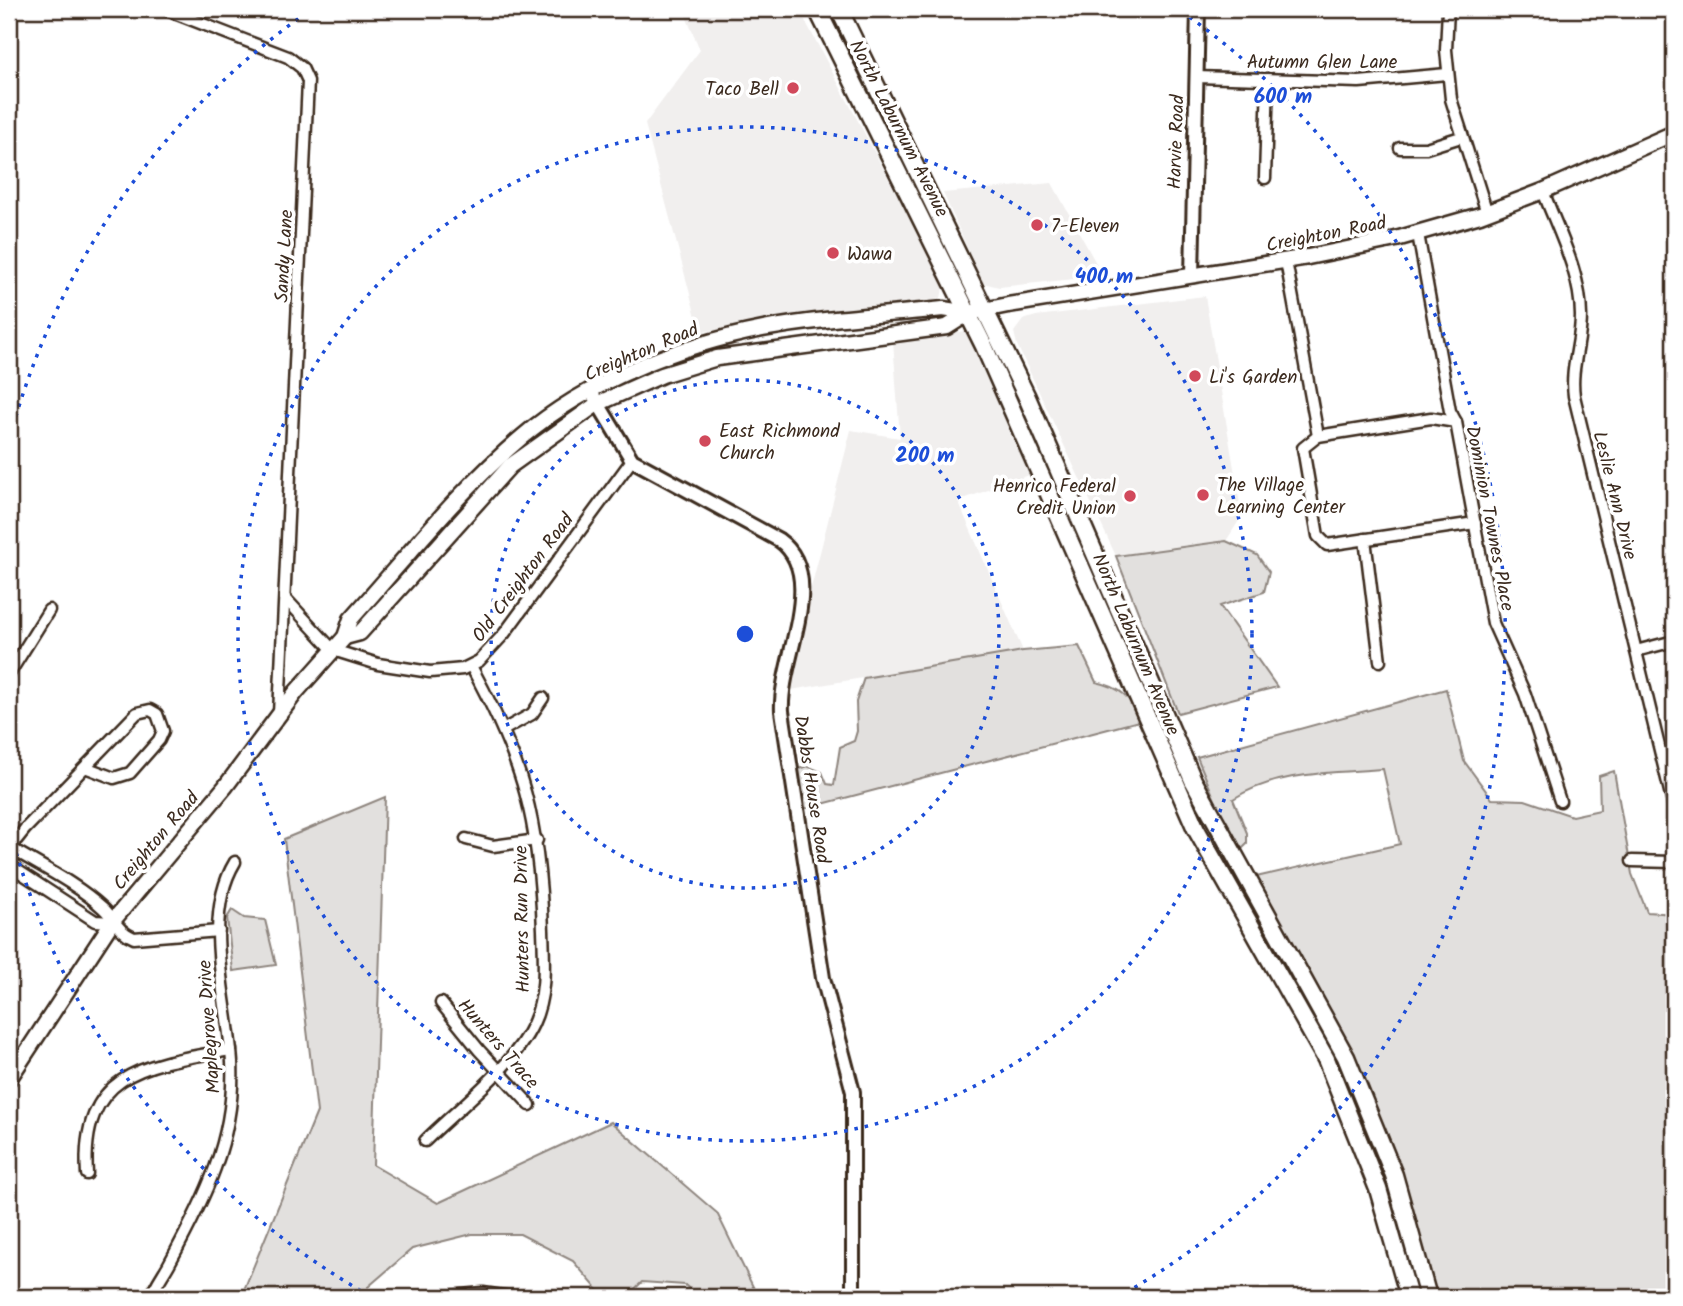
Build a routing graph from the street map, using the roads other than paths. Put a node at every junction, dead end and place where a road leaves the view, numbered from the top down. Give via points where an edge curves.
1 (164, 9) edge
2 (817, 9) edge
3 (839, 9) edge
4 (1198, 9) edge
5 (1448, 9) edge
6 (1447, 74) junction
7 (1196, 77) junction
8 (1268, 79) junction
9 (1674, 133) edge
10 (1461, 137) junction
11 (1400, 148) dead end
12 (1265, 178) dead end
13 (1543, 191) junction
14 (1487, 213) junction
15 (1418, 234) junction
16 (1286, 261) junction
17 (1192, 276) junction
18 (987, 310) junction
19 (969, 313) junction
20 (594, 398) junction
21 (1457, 422) junction
22 (1318, 436) junction
23 (632, 460) junction
24 (1475, 523) junction
25 (1365, 539) junction
26 (285, 598) junction
27 (49, 610) dead end
28 (1674, 641) edge
29 (333, 650) junction
30 (1636, 651) junction
31 (1380, 661) dead end
32 (471, 666) junction
33 (9, 674) edge
34 (543, 698) dead end
35 (278, 718) junction
36 (503, 730) junction
37 (85, 767) junction
38 (1560, 802) dead end
39 (1674, 808) edge
40 (466, 839) dead end
41 (537, 840) junction
42 (9, 848) edge
43 (1632, 861) dead end
44 (235, 862) dead end
45 (1674, 862) edge
46 (9, 865) edge
47 (112, 922) junction
48 (219, 931) junction
49 (441, 1003) dead end
50 (231, 1050) junction
51 (497, 1070) junction
52 (9, 1079) edge
53 (530, 1105) dead end
54 (425, 1141) dead end
55 (87, 1174) dead end
56 (151, 1297) edge
57 (439, 1297) edge
58 (511, 1297) edge
59 (853, 1297) edge
60 (1409, 1297) edge
61 (1428, 1297) edge

1 - 26 street, Sandy Lane via 288,57 302,68 308,81
2 - 19 main road, North Laburnum Avenue
3 - 18 main road, North Laburnum Avenue
4 - 7 street, Harvie Road
5 - 6 street
6 - 8 street, Autumn Glen Lane via 1360,82
6 - 10 street
7 - 8 street, Autumn Glen Lane
7 - 17 street, Harvie Road
8 - 12 street
9 - 13 main road, Creighton Road
10 - 11 street via 1426,148
10 - 14 street
13 - 14 main road, Creighton Road
13 - 30 street, Leslie Ann Drive via 1580,295 1574,396
14 - 15 main road, Creighton Road
15 - 16 main road, Creighton Road
15 - 21 street, Dominion Townes Place via 1450,411
16 - 17 main road, Creighton Road
16 - 22 street
17 - 18 main road, Creighton Road
18 - 19 main road, Creighton Road
18 - 61 main road, North Laburnum Avenue via 1193,779 1321,1008 1366,1102 1409,1219
19 - 20 main road, Creighton Road via 947,327 704,361
19 - 20 main road, Creighton Road via 943,309 746,332 688,349
19 - 60 main road, North Laburnum Avenue via 1196,829 1294,998 1340,1091 1378,1189
20 - 23 street, Dabbs House Road
20 - 29 main road, Creighton Road via 510,466 360,633 345,637
21 - 22 street via 1431,418
21 - 24 street, Dominion Townes Place
22 - 25 street via 1303,448 1318,536 1327,545
23 - 32 street, Old Creighton Road via 504,634
23 - 59 street, Dabbs House Road via 779,540 799,564 803,592 784,679 782,711 823,978 852,1092
24 - 25 street
24 - 38 street, Dominion Townes Place via 1493,623 1525,694
25 - 31 street
26 - 29 street
26 - 35 street, Sandy Lane
27 - 33 street
28 - 30 street
29 - 32 street, Old Creighton Road via 378,664 430,672
29 - 35 main road, Creighton Road
30 - 39 street, Leslie Ann Drive
32 - 36 street, Hunters Run Drive
34 - 36 street via 532,714
35 - 47 main road, Creighton Road
36 - 41 street, Hunters Run Drive via 528,793
37 - 37 street via 137,713 150,710 157,714 163,731 159,740 130,773 114,778
37 - 42 street
40 - 41 street via 493,846
41 - 51 street, Hunters Run Drive via 544,964 541,999 524,1040
42 - 47 street via 74,886 105,909
43 - 45 street
44 - 48 street, Maplegrove Drive via 221,895
46 - 47 street via 95,921
47 - 48 street via 123,934 139,939
47 - 52 main road, Creighton Road
48 - 50 street, Maplegrove Drive
49 - 51 street, Hunters Trace
50 - 55 street via 134,1072 112,1085 92,1122
50 - 56 street, Maplegrove Drive via 231,1103 222,1150 206,1192
51 - 53 street, Hunters Trace
51 - 54 street, Hunters Run Drive
57 - 58 street via 483,1293

